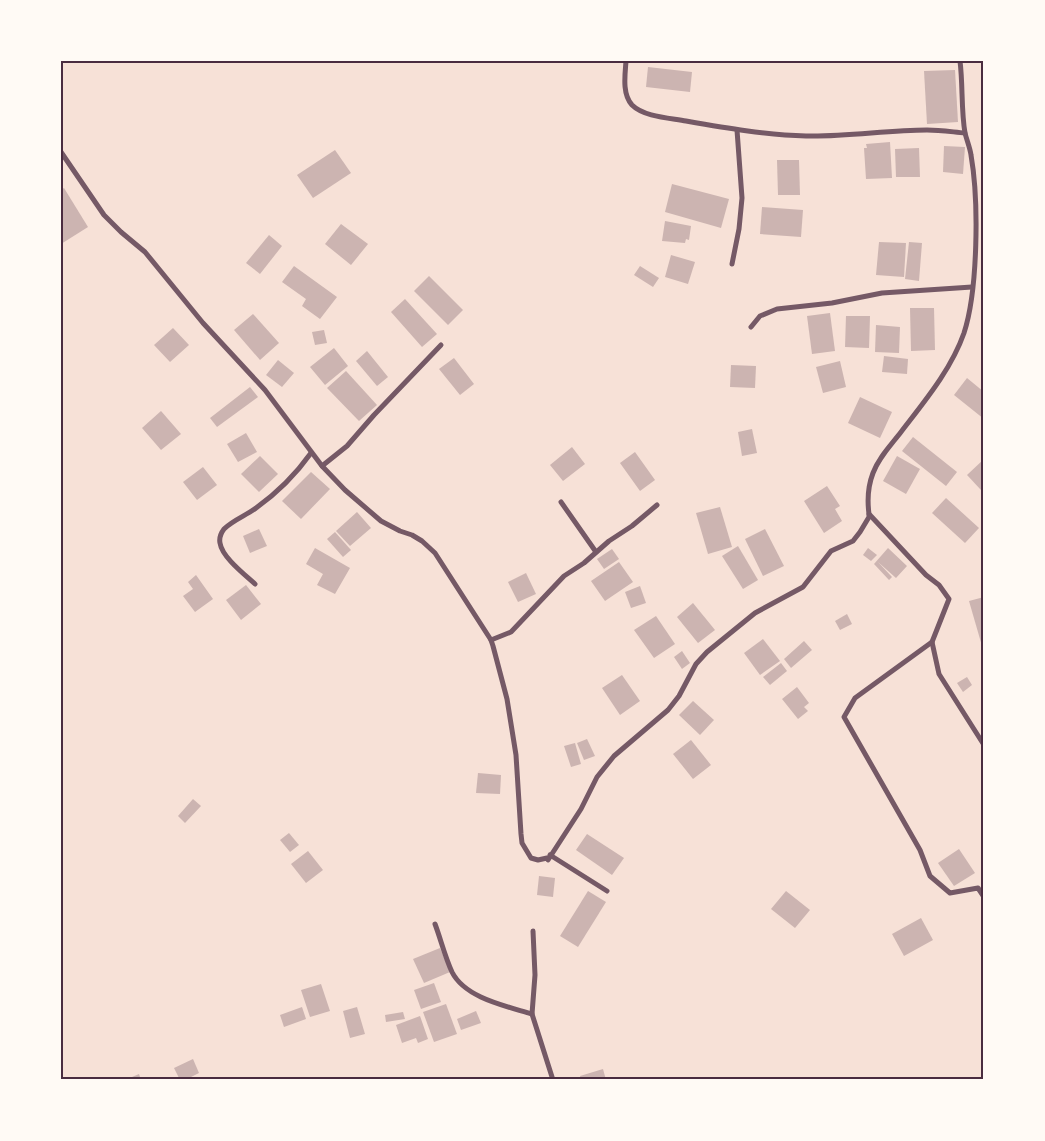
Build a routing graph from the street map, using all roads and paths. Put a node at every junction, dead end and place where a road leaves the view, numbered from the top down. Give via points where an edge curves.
1 (626, 61) edge
2 (960, 61) edge
3 (737, 130) junction
4 (965, 132) junction
5 (61, 152) edge
6 (732, 264) dead end
7 (972, 287) junction
8 (751, 327) dead end
9 (441, 345) dead end
10 (310, 453) junction
11 (322, 466) junction
12 (561, 502) dead end
13 (657, 505) dead end
14 (869, 514) junction
15 (596, 552) junction
16 (255, 584) dead end
17 (491, 640) junction
18 (932, 642) junction
19 (984, 745) edge
20 (550, 855) junction
21 (607, 891) dead end
22 (984, 897) edge
23 (435, 924) dead end
24 (533, 931) dead end
25 (532, 1014) junction
26 (553, 1080) edge

1 - 3 street via 626,93 634,107 661,117
2 - 4 street
3 - 4 street via 807,136 928,130
3 - 6 street via 742,198
4 - 7 street via 974,180
5 - 10 street via 104,215 145,252 203,323 265,390
7 - 8 street via 882,293 777,309 760,316
7 - 14 street via 963,334 950,362 873,473 867,500
9 - 11 street via 347,446
10 - 11 street
10 - 16 street via 283,485 258,507 223,530 220,536 227,556
11 - 17 street via 381,521 417,538 435,553
12 - 15 street
13 - 15 street
14 - 18 street via 949,599
14 - 20 street via 853,540 831,551 803,586 755,613 707,652 668,710 614,756 597,777 577,816
15 - 17 street via 564,576 511,632
17 - 20 street via 516,755 522,843 531,858 548,860
18 - 19 street via 939,674
18 - 22 street via 855,698 844,717 920,850 930,876 950,894 978,888
20 - 21 street
23 - 25 street via 452,972 460,983 488,1001
24 - 25 street via 535,975
25 - 26 street

